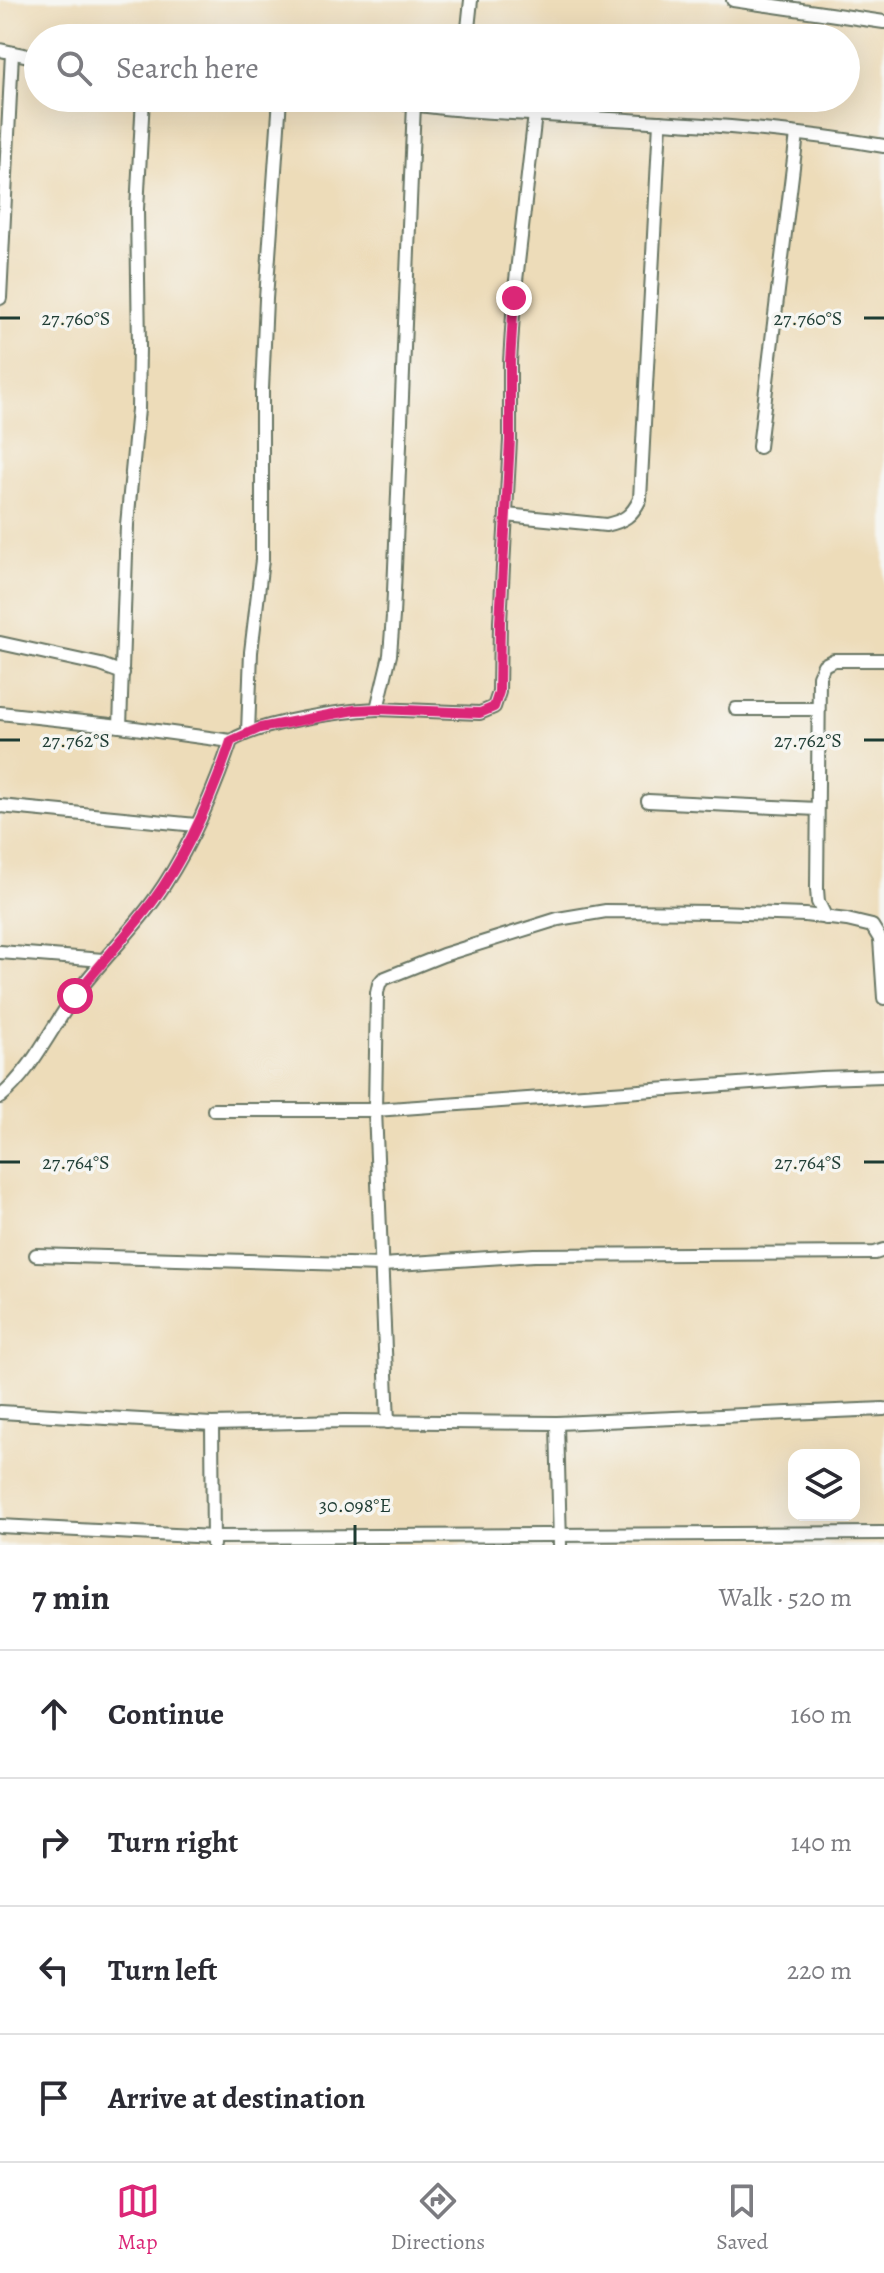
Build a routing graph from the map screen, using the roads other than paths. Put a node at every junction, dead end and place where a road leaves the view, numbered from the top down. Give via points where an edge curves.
1 (471, 0) edge
2 (733, 0) edge
3 (884, 22) edge
4 (468, 24) edge
5 (6, 51) edge
6 (142, 112) edge
7 (279, 112) edge
8 (414, 112) edge
9 (520, 112) edge
10 (535, 114) junction
11 (660, 122) junction
12 (797, 134) junction
13 (884, 146) edge
14 (0, 298) edge
15 (759, 447) dead end
16 (506, 515) junction
17 (0, 643) edge
18 (884, 660) edge
19 (123, 673) junction
20 (377, 709) junction
21 (736, 709) dead end
22 (818, 709) junction
23 (0, 713) edge
24 (120, 726) junction
25 (248, 732) junction
26 (231, 741) junction
27 (648, 801) dead end
28 (0, 806) edge
29 (817, 809) junction
30 (196, 825) junction
31 (884, 917) edge
32 (826, 918) junction
33 (872, 926) junction
34 (0, 952) edge
35 (103, 960) junction
36 (884, 998) edge
37 (884, 1076) edge
38 (3, 1093) edge
39 (214, 1110) dead end
40 (375, 1110) junction
41 (884, 1250) edge
42 (36, 1255) dead end
43 (382, 1265) junction
44 (884, 1409) edge
45 (0, 1412) edge
46 (388, 1422) junction
47 (557, 1423) junction
48 (212, 1424) junction
49 (0, 1526) edge
50 (884, 1533) edge
51 (559, 1539) edge
52 (727, 1539) edge
53 (388, 1540) edge
54 (213, 1541) edge

1 - 4 street
2 - 3 street
5 - 14 street
6 - 19 street via 138,409 127,525
7 - 25 street via 262,389 262,560
8 - 20 street via 393,616
9 - 10 street
10 - 11 street
10 - 16 street via 514,298
11 - 12 street
11 - 16 street via 640,499 629,517 606,525
12 - 13 street
12 - 15 street
16 - 20 street via 499,692 494,707 480,713
17 - 19 street
18 - 22 street via 827,662 819,676
19 - 24 street
20 - 25 street
21 - 22 street
22 - 29 street
23 - 24 street
24 - 26 street
25 - 26 street
26 - 30 street
27 - 29 street
28 - 30 street
29 - 32 street via 818,902
30 - 35 street via 154,900
31 - 33 street
32 - 33 street
32 - 40 street via 586,913 389,976 377,993
33 - 36 street via 880,939
34 - 35 street
35 - 38 street via 21,1078
37 - 40 street
39 - 40 street
40 - 43 street
41 - 43 street via 534,1255
42 - 43 street
43 - 46 street
44 - 47 street
45 - 48 street
46 - 47 street
46 - 48 street
47 - 51 street
48 - 54 street
49 - 54 street
50 - 52 street
51 - 52 street
51 - 53 street
53 - 54 street

